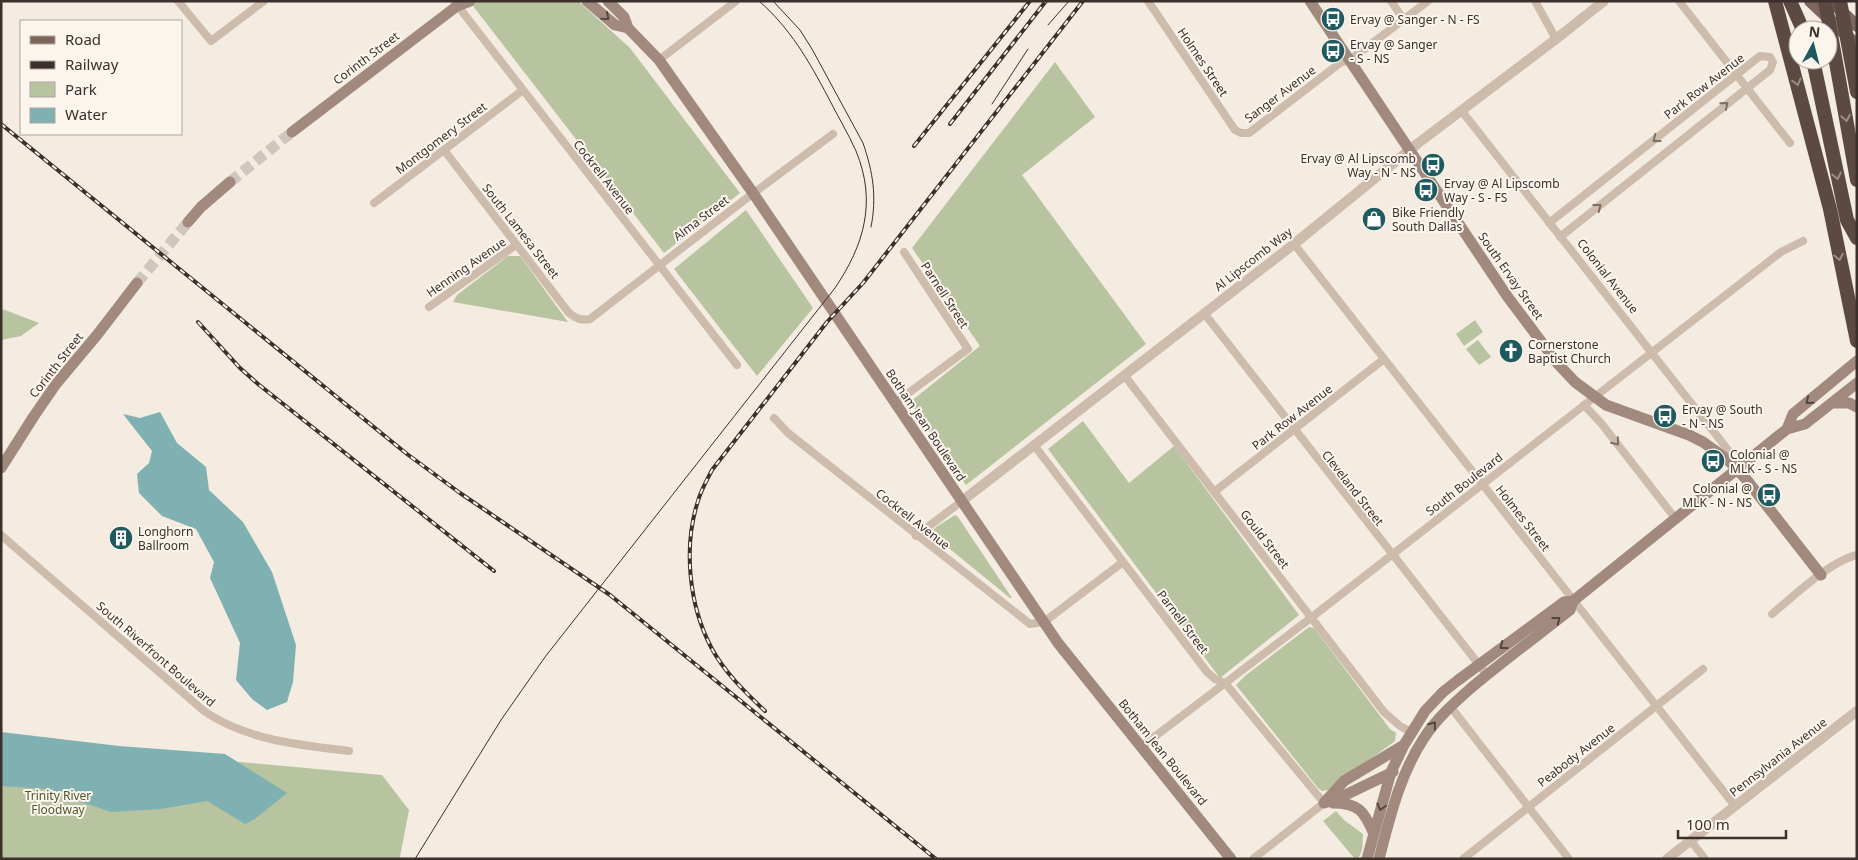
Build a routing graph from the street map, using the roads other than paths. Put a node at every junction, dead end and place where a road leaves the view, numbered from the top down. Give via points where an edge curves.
1 (178, 1) edge
2 (264, 1) edge
3 (470, 1) edge
4 (587, 1) edge
5 (608, 1) edge
6 (736, 1) edge
7 (1148, 1) edge
8 (1310, 1) edge
9 (1391, 1) edge
10 (1428, 1) edge
11 (1535, 1) edge
12 (1604, 1) edge
13 (1679, 1) edge
14 (1775, 1) edge
15 (1790, 1) edge
16 (1810, 1) edge
17 (1825, 1) edge
18 (1831, 1) edge
19 (1840, 1) edge
20 (456, 3) edge
21 (1404, 20) junction
22 (1799, 20) edge
23 (1857, 26) edge
24 (628, 28) junction
25 (1556, 39) junction
26 (1857, 45) edge
27 (659, 60) junction
28 (1350, 60) junction
29 (1815, 70) edge
30 (1737, 74) junction
31 (1747, 88) junction
32 (523, 90) junction
33 (1857, 92) edge
34 (1460, 110) junction
35 (292, 132) tunnel mouth
36 (1241, 133) joint
37 (833, 134) dead end
38 (1790, 143) dead end
39 (444, 150) junction
40 (1409, 150) junction
41 (1857, 180) edge
42 (230, 182) tunnel mouth
43 (753, 193) junction
44 (374, 204) dead end
45 (188, 222) tunnel mouth
46 (1549, 223) junction
47 (1560, 237) junction
48 (1857, 238) edge
49 (1803, 241) dead end
50 (1294, 244) junction
51 (516, 245) junction
52 (904, 252) dead end
53 (658, 266) junction
54 (137, 283) tunnel mouth
55 (429, 307) dead end
56 (1204, 313) junction
57 (584, 321) joint
58 (1857, 341) edge
59 (1652, 352) junction
60 (1384, 360) junction
61 (1857, 361) edge
62 (737, 365) dead end
63 (1124, 375) junction
64 (1857, 383) edge
65 (1594, 397) junction
66 (895, 403) junction
67 (1832, 404) junction
68 (1584, 405) junction
69 (1857, 407) edge
70 (774, 418) dead end
71 (1787, 429) junction
72 (1294, 430) junction
73 (1034, 445) junction
74 (1728, 460) junction
75 (1, 468) edge
76 (1737, 468) junction
77 (1482, 484) junction
78 (1214, 492) junction
79 (962, 501) junction
80 (1676, 518) junction
81 (1, 536) edge
82 (916, 536) junction
83 (1391, 554) junction
84 (1857, 554) edge
85 (1123, 562) junction
86 (1821, 575) junction
87 (1572, 601) junction
88 (1772, 614) dead end
89 (1312, 617) junction
90 (1044, 622) junction
91 (1478, 665) junction
92 (1703, 670) dead end
93 (1487, 675) junction
94 (1226, 683) junction
95 (1450, 706) junction
96 (1656, 707) junction
97 (1857, 711) edge
98 (1411, 732) junction
99 (1404, 744) junction
100 (1141, 747) junction
101 (349, 751) dead end
102 (1408, 767) junction
103 (1361, 770) junction
104 (1391, 772) junction
105 (1397, 793) junction
106 (1324, 802) junction
107 (1735, 806) junction
108 (1529, 807) junction
109 (1374, 834) junction
110 (1691, 840) junction
111 (1231, 859) edge
112 (1253, 859) edge
113 (1367, 859) edge
114 (1379, 859) edge
115 (1463, 859) edge
116 (1569, 859) edge
117 (1667, 859) edge
118 (1705, 859) edge

1 - 2 street via 211,41
3 - 20 main road, Corinth Street
4 -> 24 main road, Botham Jean Boulevard via 615,25
5 - 24 main road, Botham Jean Boulevard via 624,17
6 - 27 street
7 - 36 street, Holmes Street via 1235,130
8 - 28 main road, South Ervay Street
9 - 21 street
10 - 21 street, Sanger Avenue
11 - 25 street
12 - 25 street, Al Lipscomb Way
13 - 30 street
14 -> 58 highway via 1830,209
15 - 22 highway
16 - 26 main road
17 -> 41 highway, bridge
18 - 23 main road
19 - 33 highway, bridge
20 - 32 street, Cockrell Avenue
20 - 35 main road, Corinth Street
21 - 28 street, Sanger Avenue
24 - 27 main road, Botham Jean Boulevard
25 - 34 street, Al Lipscomb Way
27 - 43 main road, Botham Jean Boulevard
28 - 36 street, Sanger Avenue via 1340,63 1249,132
28 - 40 main road, South Ervay Street
29 -> 48 highway via 1847,220
30 - 31 street
30 - 31 street, Park Row Avenue via 1760,56 1770,57 1773,62 1770,70
30 -> 46 street, Park Row Avenue
31 - 38 street
47 -> 31 street, Park Row Avenue
32 - 39 street, Montgomery Street
32 - 53 street, Cockrell Avenue
34 - 40 street, Al Lipscomb Way
34 - 46 street, Colonial Avenue
37 - 43 street, Alma Street
39 - 44 street, Montgomery Street
39 - 51 street, South Lamesa Street
40 - 50 street, Al Lipscomb Way
40 - 65 main road, South Ervay Street via 1522,317 1558,364
42 - 45 main road
43 - 53 street, Alma Street
43 - 66 main road, Botham Jean Boulevard
46 - 47 street, Colonial Avenue
47 - 59 street, Colonial Avenue
49 - 59 street, South Boulevard via 1780,252
50 - 56 street, Al Lipscomb Way
50 - 60 street, Holmes Street
51 - 55 street, Henning Avenue
51 - 57 street, South Lamesa Street via 569,313
52 - 66 street, Parnell Street via 968,349
53 - 57 street, Alma Street
53 - 62 street, Cockrell Avenue
54 - 75 main road, Corinth Street via 56,384
56 - 63 street, Al Lipscomb Way
56 - 72 street, Cleveland Street
59 - 65 street, South Boulevard
59 - 74 street, Colonial Avenue via 1728,450
60 - 72 street, Park Row Avenue
60 - 77 street, Holmes Street
61 -> 71 main road via 1793,414
63 - 73 street, Al Lipscomb Way
63 - 78 street, Gould Street
64 - 67 main road
65 - 68 street, South Boulevard
65 - 74 main road, South Ervay Street via 1622,412 1689,435
66 - 79 main road, Botham Jean Boulevard
67 - 69 main road via 1849,403
67 - 71 main road via 1805,424
68 - 77 street, South Boulevard
68 -> 80 street
70 - 82 street, Cockrell Avenue via 788,434
71 - 76 main road
72 - 78 street, Park Row Avenue
72 - 83 street, Cleveland Street
73 - 79 street, Al Lipscomb Way
73 - 85 street, Parnell Street
74 - 76 main road, South Ervay Street
76 - 80 main road
76 - 86 main road
77 - 83 street, South Boulevard
77 - 87 street, Holmes Street
78 - 89 street, Gould Street
79 - 82 street, Al Lipscomb Way
79 - 90 main road, Botham Jean Boulevard
80 - 87 main road
81 - 101 street, South Riverfront Boulevard via 216,719 246,732 289,744
82 - 90 street, Cockrell Avenue via 1024,621 1030,624
83 - 89 street, South Boulevard
83 - 91 street, Cleveland Street
84 - 86 street
85 - 90 street
85 - 94 street, Parnell Street via 1206,672
86 - 88 street
87 -> 91 main road via 1564,602
93 -> 87 main road via 1570,610
87 - 96 street, Holmes Street
89 - 94 street, South Boulevard
89 - 98 street, Gould Street via 1389,718
90 - 100 main road, Botham Jean Boulevard
91 - 93 street, Cleveland Street
91 - 98 main road via 1443,692
92 - 96 street, Peabody Avenue
93 - 95 main road
94 - 100 street, South Boulevard
94 - 106 street, Parnell Street
102 -> 95 main road via 1424,737
95 - 108 street
96 - 107 street, Holmes Street
96 - 108 street, Peabody Avenue
97 - 107 street, Pennsylvania Avenue
98 - 99 main road
99 - 103 main road
99 - 104 main road
100 - 111 main road, Botham Jean Boulevard
102 - 104 main road
102 - 105 main road
103 - 104 main road
103 - 106 main road via 1344,781
104 - 105 main road
104 - 106 main road via 1337,799
104 -> 109 main road
105 - 114 main road
106 - 109 main road via 1355,806 1367,818
106 - 112 street
107 - 110 street, Pennsylvania Avenue
108 - 115 street, Peabody Avenue
108 - 116 street
109 - 113 main road
110 - 117 street, Pennsylvania Avenue
110 - 118 street

